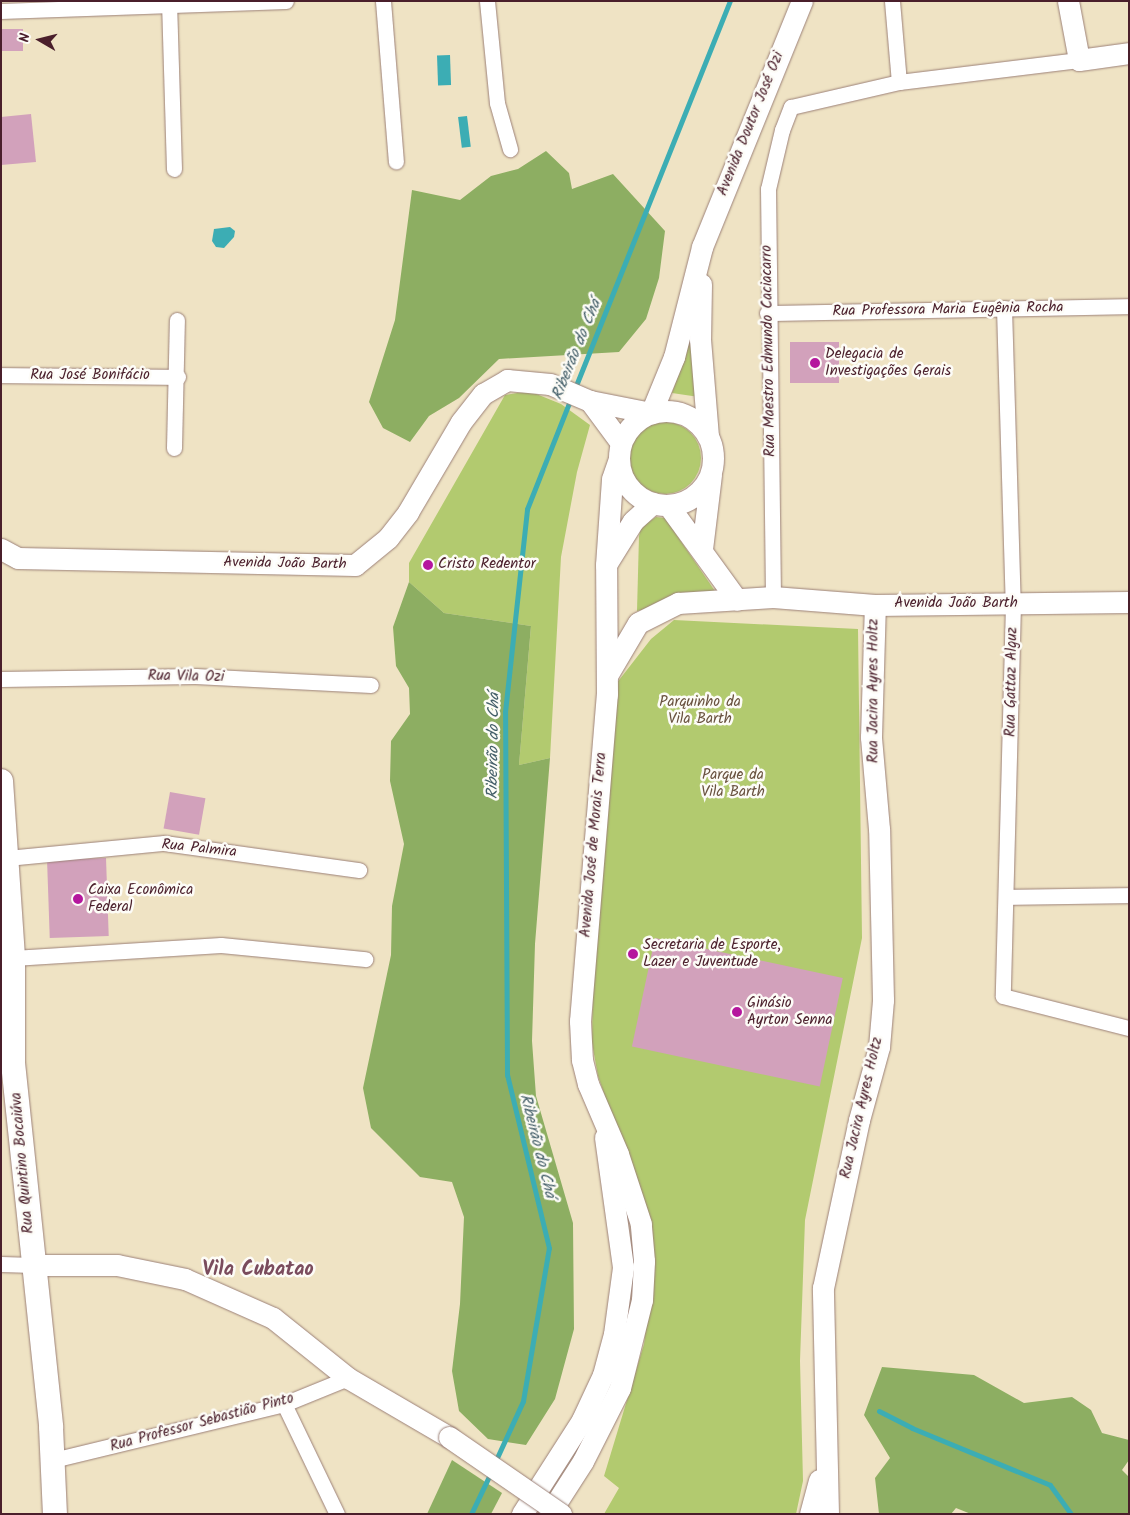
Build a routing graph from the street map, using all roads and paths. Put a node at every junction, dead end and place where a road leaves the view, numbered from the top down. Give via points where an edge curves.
1 (286, 1) edge
2 (383, 1) edge
3 (487, 1) edge
4 (802, 1) edge
5 (892, 1) edge
6 (1068, 1) edge
7 (169, 3) edge
8 (1, 11) edge
9 (1129, 53) edge
10 (1079, 60) junction
11 (899, 82) junction
12 (510, 149) dead end
13 (396, 161) dead end
14 (174, 169) dead end
15 (702, 247) junction
16 (1129, 306) edge
17 (1004, 308) junction
18 (767, 313) junction
19 (177, 320) dead end
20 (1, 375) edge
21 (178, 376) junction
22 (590, 401) junction
23 (651, 413) junction
24 (708, 436) junction
25 (174, 448) dead end
26 (620, 451) junction
27 (711, 472) junction
28 (660, 504) junction
29 (702, 549) junction
30 (7, 558) edge
31 (606, 565) junction
32 (773, 597) junction
33 (736, 600) junction
34 (1129, 602) edge
35 (1013, 604) junction
36 (875, 605) junction
37 (608, 674) junction
38 (1, 679) edge
39 (372, 685) dead end
40 (1, 781) edge
41 (3, 819) edge
42 (7, 858) junction
43 (359, 870) dead end
44 (1129, 895) edge
45 (1007, 897) junction
46 (13, 958) junction
47 (366, 959) dead end
48 (1129, 1028) edge
49 (7, 1062) edge
50 (604, 1122) junction
51 (1, 1264) edge
52 (32, 1265) junction
53 (348, 1378) junction
54 (284, 1404) junction
55 (53, 1460) junction
56 (824, 1460) junction
57 (55, 1514) edge
58 (337, 1514) edge
59 (522, 1514) edge
60 (548, 1514) edge
61 (561, 1514) edge
62 (810, 1514) edge
63 (828, 1514) edge

1 - 7 street
2 - 13 street
3 - 12 street via 497,103
4 - 15 main road, Avenida Doutor José Ozi
5 - 11 street
6 - 10 main road
7 - 8 street
7 - 14 street
9 - 10 main road
10 - 11 street
11 - 18 street, Rua Maestro Edmundo Caciacarro via 791,108 782,130 768,189
15 - 23 main road, Avenida Doutor José Ozi via 674,357
15 - 24 main road, Avenida Doutor José Ozi via 700,339
16 - 17 street, Rua Professora Maria Eugênia Rocha
17 - 18 street, Rua Professora Maria Eugênia Rocha
17 - 35 street, Rua Gattaz Alguz
18 - 32 street, Rua Maestro Edmundo Caciacarro
19 - 21 street
20 - 21 street, Rua José Bonifácio
21 - 25 street
22 - 23 main road, Avenida João Barth
22 - 26 main road
22 - 30 main road, Avenida João Barth via 550,384 507,380 483,394 461,422 408,512 388,538 355,565
23 - 24 main road via 667,410 683,413 697,422
23 - 26 main road via 636,421
24 - 27 main road via 712,448
26 - 28 main road via 624,480 633,493
26 - 31 main road, Avenida José de Morais Terra via 612,479
27 - 28 main road via 701,490 690,499
27 - 29 main road
28 - 29 main road
28 - 31 main road via 633,521
29 - 33 main road
31 - 37 main road, Avenida José de Morais Terra
32 - 33 main road, Avenida João Barth
32 - 36 main road, Avenida João Barth
33 - 37 main road, Avenida João Barth via 678,603 656,612 638,623
34 - 35 main road, Avenida João Barth
35 - 36 main road, Avenida João Barth
35 - 45 street, Rua Gattaz Alguz
36 - 56 main road, Rua Jacira Ayres Holtz via 871,737 879,829 883,1000 878,1047 823,1288
37 - 50 main road, Avenida José de Morais Terra via 580,1021 585,1072
38 - 39 street, Rua Vila Ozi via 195,676
40 - 41 main road, Rua Quintino Bocaiúva
41 - 42 main road, Rua Quintino Bocaiúva
42 - 43 street, Rua Palmira via 164,843
42 - 46 main road, Rua Quintino Bocaiúva
44 - 45 street
45 - 48 street, Rua Gattaz Alguz via 1003,996
46 - 47 street via 221,945
46 - 49 main road, Rua Quintino Bocaiúva
49 - 52 main road, Rua Quintino Bocaiúva
50 - 59 main road, Avenida José de Morais Terra via 606,1165 616,1206 623,1267 614,1334 603,1375 582,1420
50 - 60 main road, Avenida José de Morais Terra via 641,1224 644,1261 642,1300 620,1388 583,1461
51 - 52 street
52 - 53 main road via 116,1265 185,1279 273,1318
52 - 55 main road, Rua Quintino Bocaiúva
53 - 54 street, Rua Professor Sebastião Pinto
53 - 61 main road, bridge via 448,1437
54 - 55 street, Rua Professor Sebastião Pinto
54 - 58 street
55 - 57 main road, Rua Quintino Bocaiúva
56 - 62 main road
56 - 63 main road

